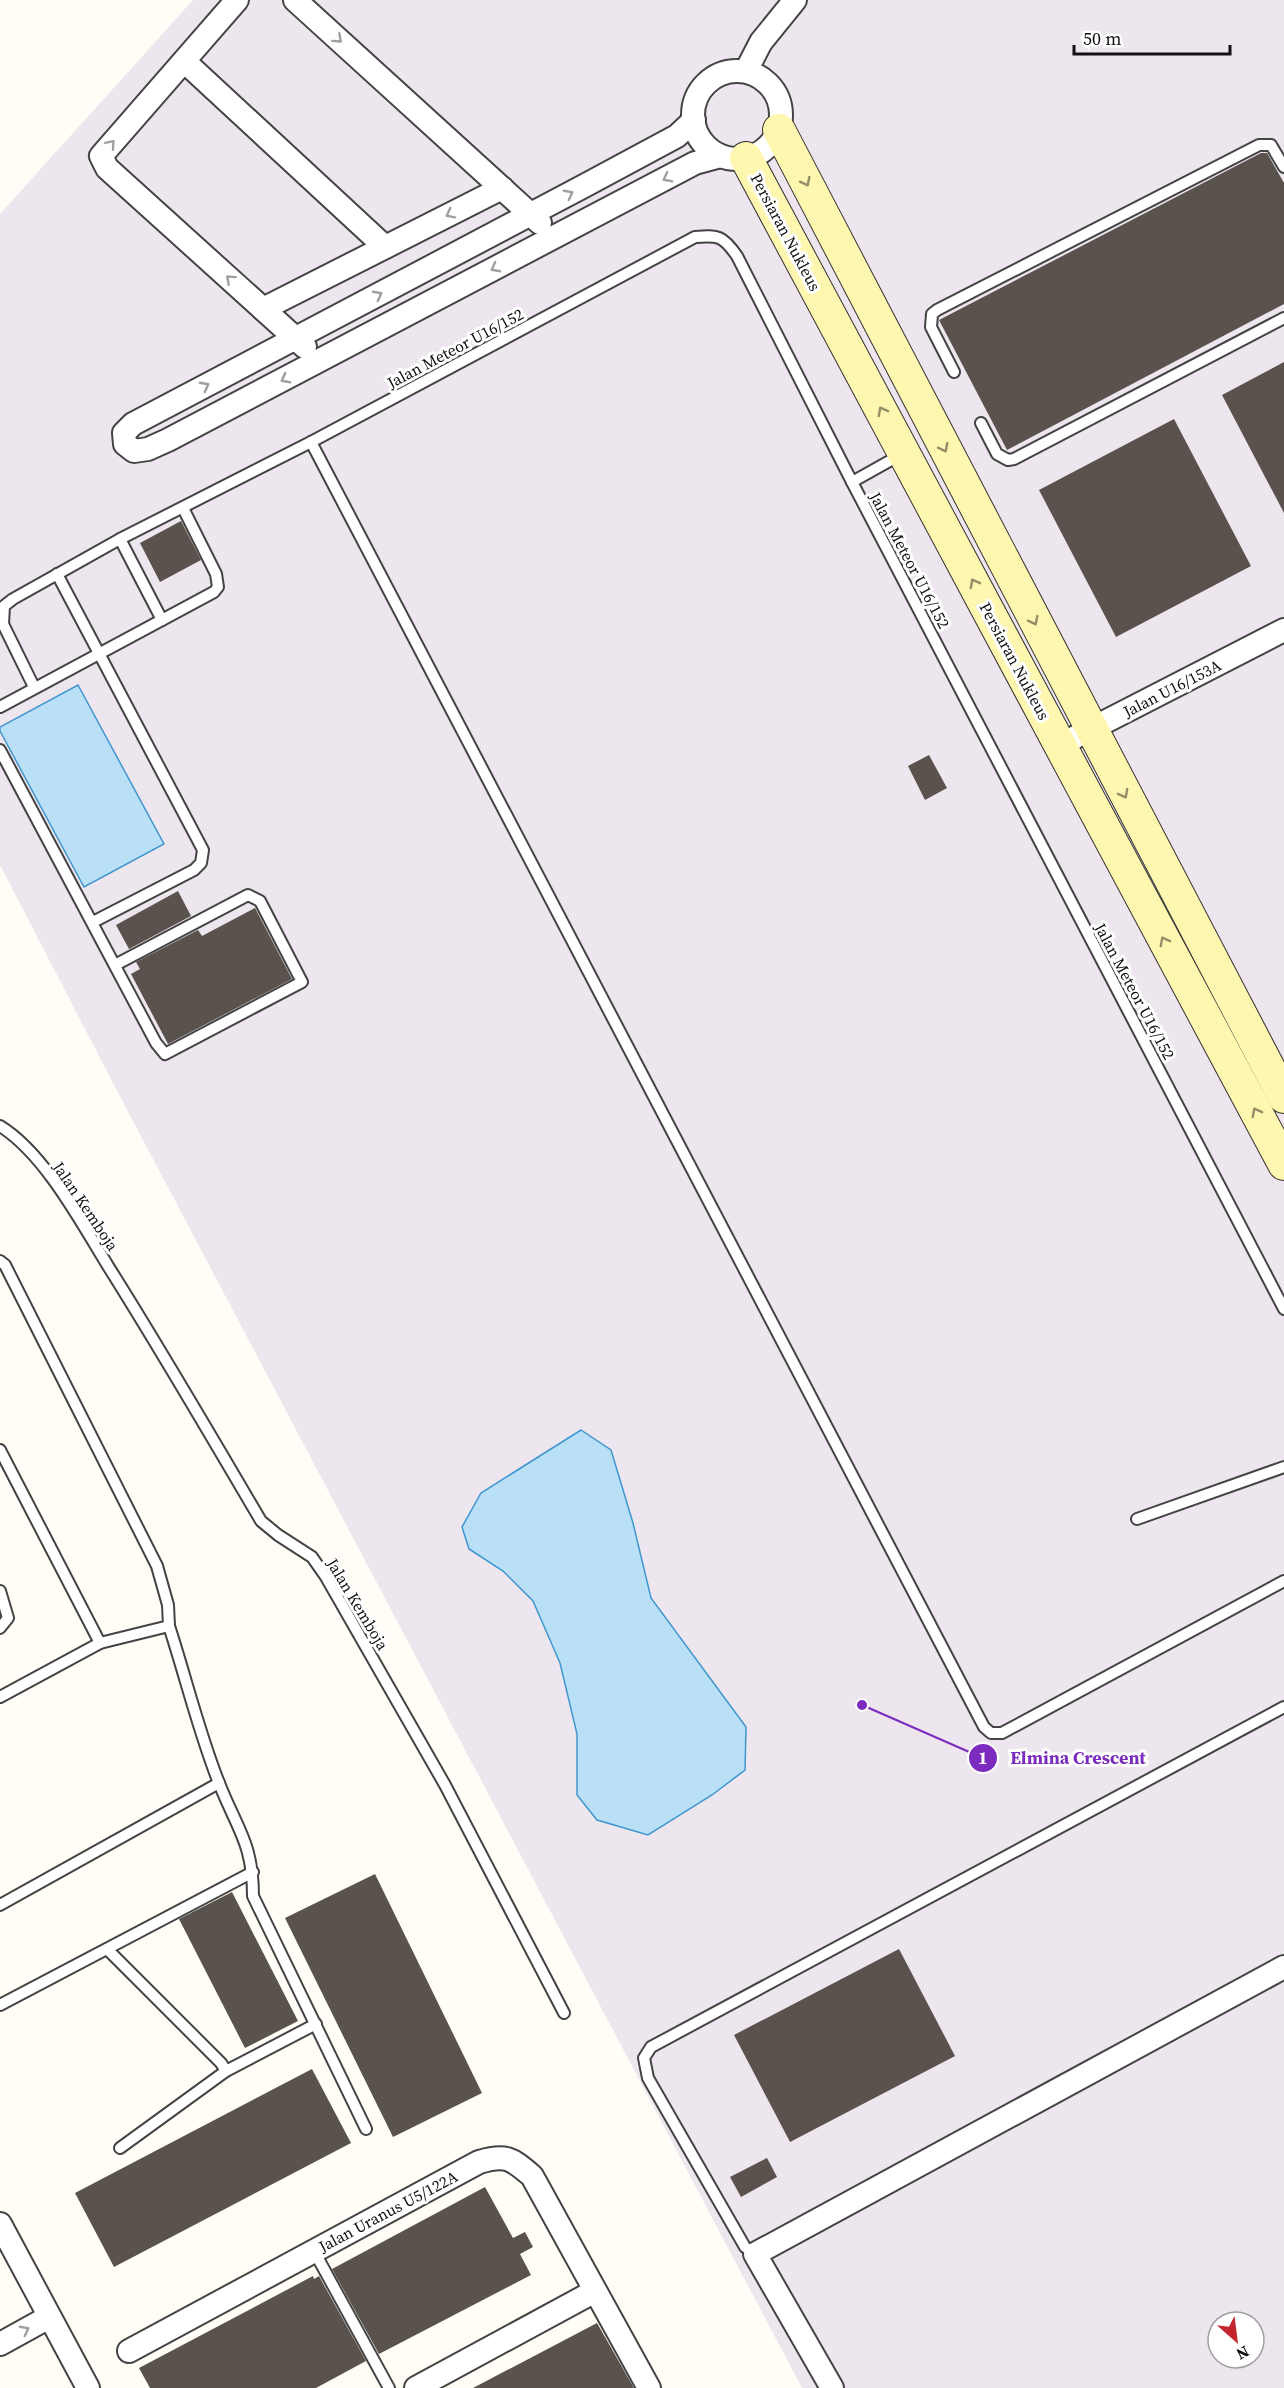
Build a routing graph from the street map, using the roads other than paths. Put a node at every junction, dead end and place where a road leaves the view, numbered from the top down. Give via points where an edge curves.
1 (237, 0) edge
2 (295, 0) edge
3 (795, 0) edge
4 (184, 61) junction
5 (746, 71) junction
6 (694, 120) junction
7 (779, 130) junction
8 (733, 157) junction
9 (1284, 167) edge
10 (502, 188) junction
11 (531, 214) junction
12 (555, 237) junction
13 (385, 247) junction
14 (263, 309) junction
15 (1284, 318) edge
16 (296, 338) junction
17 (320, 360) junction
18 (954, 372) dead end
19 (981, 423) dead end
20 (311, 442) junction
21 (905, 452) junction
22 (852, 482) junction
23 (183, 508) junction
24 (120, 539) junction
25 (57, 574) junction
26 (162, 620) junction
27 (1284, 630) edge
28 (98, 654) junction
29 (34, 687) junction
30 (0, 707) edge
31 (1090, 729) junction
32 (1060, 745) junction
33 (0, 750) edge
34 (93, 922) junction
35 (115, 965) junction
36 (1284, 1097) edge
37 (0, 1126) edge
38 (1284, 1164) edge
39 (0, 1261) edge
40 (1284, 1309) edge
41 (0, 1450) edge
42 (1284, 1467) edge
43 (1137, 1519) dead end
44 (1284, 1581) edge
45 (0, 1591) edge
46 (169, 1626) junction
47 (0, 1628) edge
48 (100, 1643) junction
49 (0, 1697) edge
50 (1284, 1707) edge
51 (219, 1783) junction
52 (253, 1872) junction
53 (0, 1905) edge
54 (107, 1949) junction
55 (1284, 1967) edge
56 (0, 2005) edge
57 (564, 2013) dead end
58 (316, 2024) junction
59 (226, 2071) junction
60 (366, 2129) dead end
61 (120, 2148) dead end
62 (0, 2224) edge
63 (314, 2251) junction
64 (755, 2254) junction
65 (595, 2291) junction
66 (49, 2317) junction
67 (0, 2344) edge
68 (129, 2351) dead end
69 (88, 2388) edge
70 (389, 2388) edge
71 (416, 2388) edge
72 (649, 2388) edge
73 (832, 2388) edge

1 - 4 street
2 -> 10 street
3 - 5 street via 760,42
4 - 13 street
14 -> 4 street via 107,168 100,156
5 - 6 street via 716,76 704,85 696,98
5 - 7 street via 772,87 782,115
6 - 8 street via 702,141
11 -> 6 street via 677,136
7 - 8 street via 759,153
7 -> 31 street
8 -> 12 street via 695,163
21 -> 8 street, Persiaran Nukleus
9 - 18 lane via 1271,145 1259,145 937,310 932,314 931,327
10 - 11 street
10 -> 13 street
11 - 12 street
16 -> 11 street
12 -> 17 street
13 - 14 street
14 - 16 street
15 - 19 lane via 1014,459 997,454
16 - 17 street
17 -> 16 street via 148,449 134,451 125,444 124,433 133,424
20 - 22 lane, Jalan Meteor U16/152 via 695,237 715,235 727,241 737,256
20 - 23 lane, Jalan Meteor U16/152
20 - 44 lane via 984,1727 991,1734 1002,1733
21 - 22 lane
32 -> 21 street, Persiaran Nukleus
22 - 40 lane, Jalan Meteor U16/152
23 - 24 lane, Jalan Meteor U16/152
23 - 26 lane via 219,587
24 - 25 lane, Jalan Meteor U16/152
24 - 26 lane
25 - 28 lane
25 - 29 lane, Jalan Meteor U16/152 via 13,599 4,606 2,615
26 - 28 lane
27 - 31 street, Jalan U16/153A
28 - 29 lane
28 - 34 lane via 204,855 194,870
29 - 30 lane
31 - 32 street, Jalan U16/153A
31 -> 36 street
38 -> 32 street, Persiaran Nukleus
33 - 34 lane
34 - 35 lane
35 - 35 lane via 248,895 260,901 302,982 165,1054
37 - 57 lane, Jalan Kemboja via 25,1145 74,1210 261,1521 312,1557 326,1577 445,1785
39 - 46 lane via 157,1566 168,1605
41 - 48 lane
42 - 43 lane
45 - 47 lane via 8,1610 8,1618
46 - 48 lane
46 - 51 lane
48 - 49 lane
50 - 64 lane via 651,2047 644,2058 648,2078 745,2247
51 - 52 lane via 249,1847
51 - 53 lane
52 - 54 lane
52 - 58 lane via 253,1896
54 - 56 lane
54 - 59 lane
55 - 64 street
58 - 59 lane
58 - 60 lane
59 - 61 lane
62 - 66 street
63 - 65 street, Jalan Uranus U5/122A via 479,2162 498,2156 517,2163 532,2176
63 - 68 street, Jalan Uranus U5/122A
63 - 70 lane
64 - 73 street
65 - 71 street
65 - 72 street, Jalan Uranus U5/122A
67 -> 66 street
66 - 69 street

